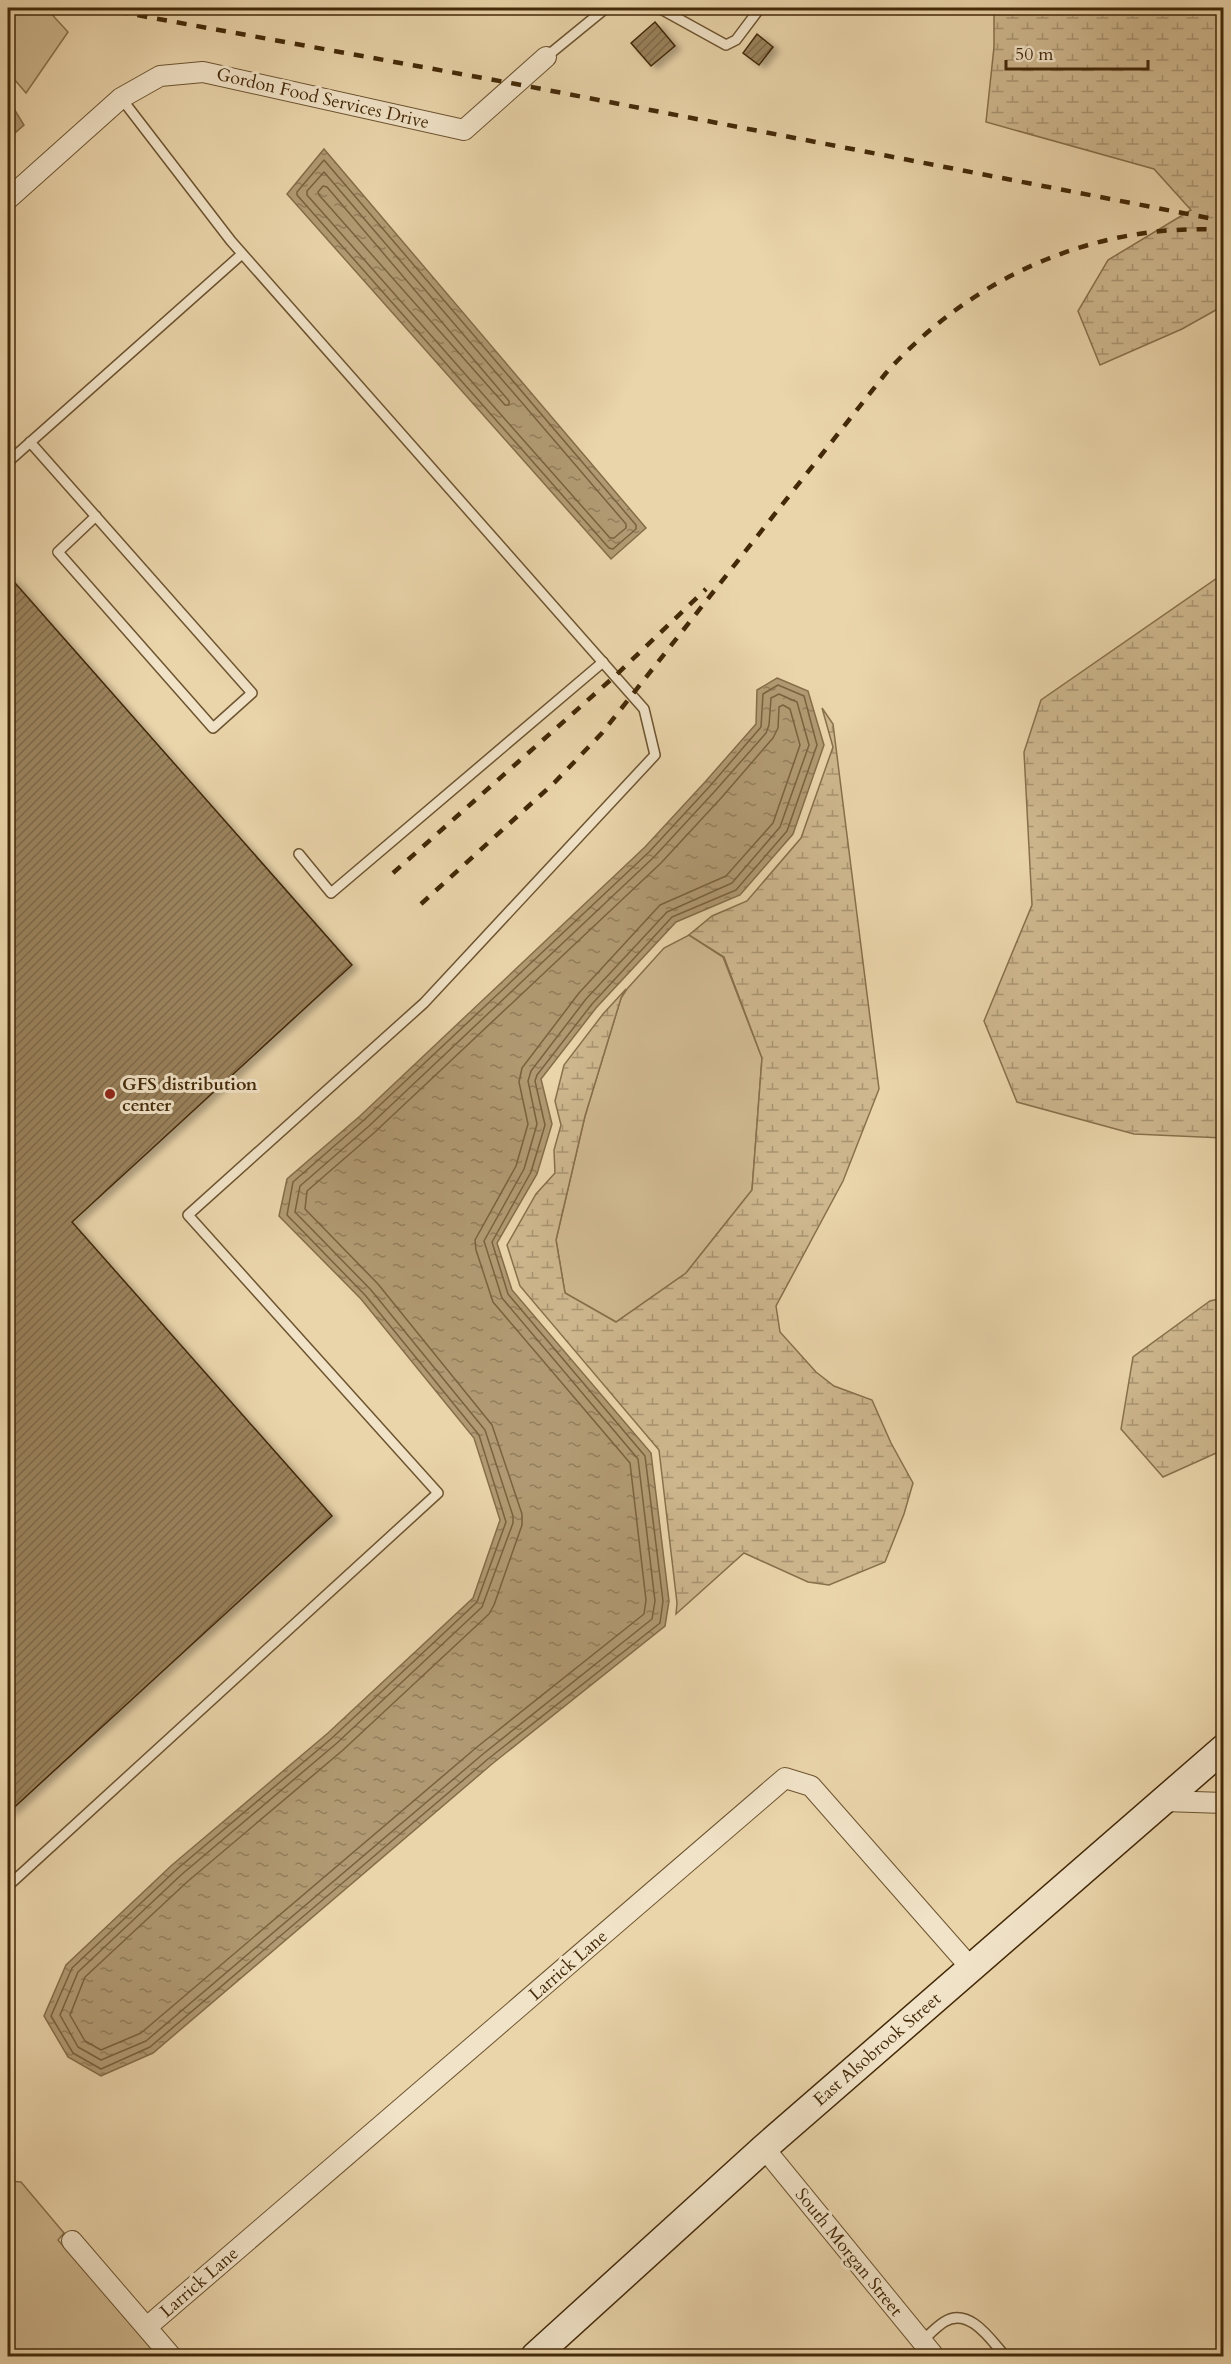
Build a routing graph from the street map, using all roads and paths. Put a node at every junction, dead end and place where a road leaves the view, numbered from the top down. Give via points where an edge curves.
1 (606, 8) edge
2 (659, 8) edge
3 (760, 8) edge
4 (546, 57) joint
5 (121, 98) junction
6 (8, 199) edge
7 (242, 254) junction
8 (30, 442) junction
9 (8, 462) edge
10 (96, 516) junction
11 (603, 662) junction
12 (299, 854) dead end
13 (1224, 1748) edge
14 (1164, 1801) junction
15 (1224, 1803) edge
16 (8, 1886) edge
17 (971, 1968) junction
18 (764, 2148) junction
19 (72, 2241) dead end
20 (147, 2327) junction
21 (922, 2341) junction
22 (171, 2356) edge
23 (535, 2356) edge
24 (934, 2356) edge
25 (1005, 2356) edge

1 - 4 lane
2 - 3 lane via 726,45 736,40
4 - 5 street, Gordon Food Services Drive via 464,130 203,72 159,76
5 - 6 street, Gordon Food Services Drive
5 - 7 lane
7 - 8 lane
7 - 11 lane
8 - 9 lane
8 - 10 lane
10 - 10 lane via 252,693 213,728 58,552
11 - 12 lane via 331,893
11 - 16 lane via 644,709 655,755 424,1003 188,1215 438,1493
13 - 14 street, East Alsobrook Street
14 - 15 street
14 - 17 street, East Alsobrook Street
17 - 18 street, East Alsobrook Street
17 - 20 street, Larrick Lane via 811,1786 785,1778
18 - 21 street, South Morgan Street
18 - 23 street, East Alsobrook Street
19 - 20 street
20 - 22 street
21 - 24 street, South Morgan Street
21 - 25 lane via 945,2320 964,2318 977,2325

